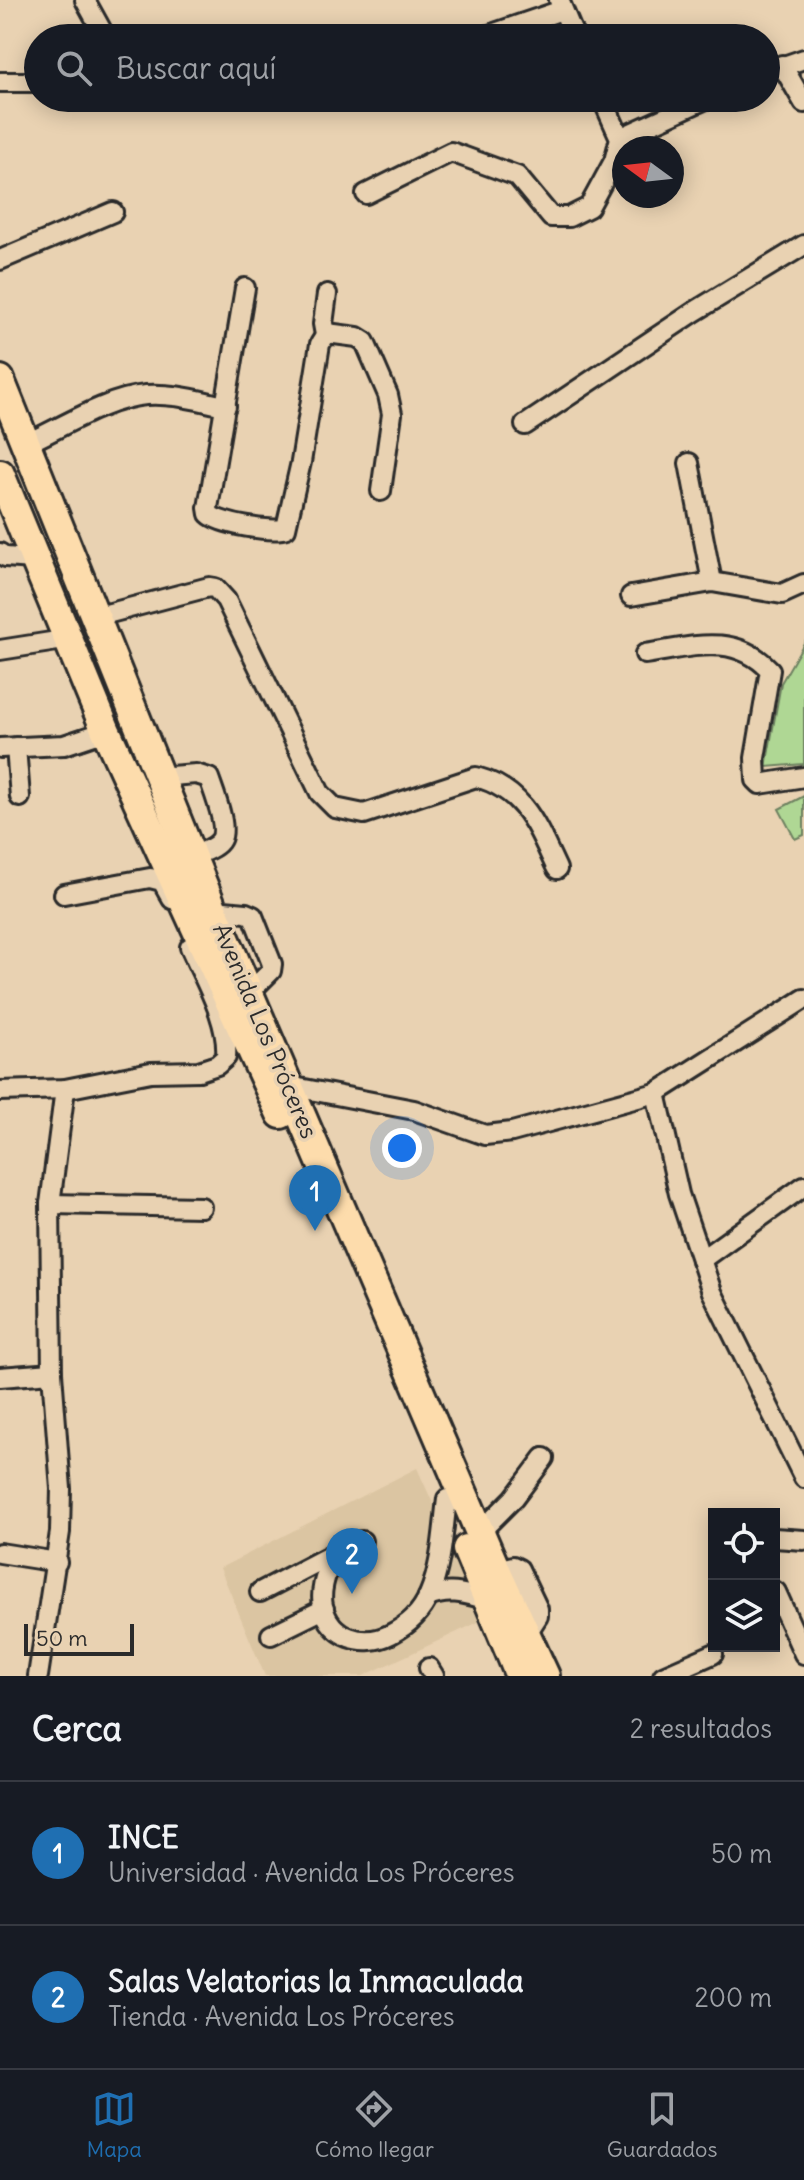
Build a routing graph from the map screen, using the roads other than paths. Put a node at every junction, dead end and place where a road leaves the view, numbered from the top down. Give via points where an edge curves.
1 (85, 0) edge
2 (560, 5) edge
3 (98, 24) edge
4 (514, 24) edge
5 (569, 24) edge
6 (804, 59) edge
7 (780, 66) edge
8 (780, 75) edge
9 (0, 82) edge
10 (24, 82) edge
11 (804, 103) edge
12 (608, 112) edge
13 (677, 112) edge
14 (619, 136) edge
15 (624, 136) edge
16 (612, 165) edge
17 (366, 194) dead end
18 (113, 212) dead end
19 (804, 245) edge
20 (0, 260) edge
21 (245, 288) dead end
22 (327, 294) dead end
23 (325, 335) junction
24 (0, 380) edge
25 (226, 406) junction
26 (525, 425) dead end
27 (25, 444) junction
28 (689, 463) dead end
29 (0, 474) edge
30 (381, 491) dead end
31 (0, 553) edge
32 (34, 559) junction
33 (712, 582) junction
34 (804, 584) edge
35 (631, 596) dead end
36 (95, 617) junction
37 (70, 639) junction
38 (0, 650) edge
39 (645, 654) dead end
40 (106, 731) junction
41 (8, 748) edge
42 (158, 777) junction
43 (804, 777) edge
44 (20, 797) dead end
45 (192, 856) junction
46 (557, 869) dead end
47 (64, 894) dead end
48 (181, 906) junction
49 (804, 999) edge
50 (289, 1086) junction
51 (65, 1089) junction
52 (0, 1091) edge
53 (656, 1093) junction
54 (804, 1186) edge
55 (50, 1204) junction
56 (201, 1207) dead end
57 (701, 1260) junction
58 (52, 1373) junction
59 (0, 1377) edge
60 (544, 1458) dead end
61 (804, 1478) edge
62 (447, 1499) junction
63 (480, 1532) junction
64 (780, 1538) edge
65 (804, 1540) edge
66 (362, 1541) dead end
67 (440, 1549) junction
68 (0, 1553) edge
69 (333, 1554) junction
70 (57, 1562) junction
71 (455, 1591) junction
72 (260, 1592) dead end
73 (428, 1597) junction
74 (780, 1598) edge
75 (488, 1600) junction
76 (324, 1609) junction
77 (799, 1627) edge
78 (271, 1635) dead end
79 (713, 1654) dead end
80 (804, 1654) edge
81 (38, 1676) edge
82 (520, 1676) edge
83 (545, 1676) edge
84 (663, 1676) edge

1 - 3 street
2 - 4 street
2 - 5 street
6 - 7 street
8 - 11 street
9 - 10 street
12 - 14 street
13 - 15 street
16 - 17 street via 589,207 569,217 551,217 517,176 451,152
18 - 20 street
19 - 26 street
21 - 25 street
22 - 23 street
23 - 25 street via 283,530 216,520 209,514
23 - 30 street via 338,332 362,339 388,395 391,425
24 - 27 highway, Avenida Los Próceres
25 - 27 street via 144,395
27 - 36 highway, Avenida Los Próceres
28 - 33 street
29 - 32 highway, Avenida Los Próceres
31 - 32 street
32 - 37 highway, Avenida Los Próceres
33 - 34 street via 782,594
33 - 35 street
36 - 42 highway, Avenida Los Próceres
36 - 46 street via 215,588 226,600 320,793 335,808 364,814 476,777 508,790 524,805
37 - 38 street
37 - 40 highway, Avenida Los Próceres
39 - 43 street via 718,643 757,657 770,670 756,780 771,784
40 - 41 street via 64,745
40 - 48 highway, Avenida Los Próceres
41 - 44 street
42 - 45 highway, Avenida Los Próceres
42 - 45 street via 209,778 224,829 219,844
45 - 50 highway, Avenida Los Próceres
47 - 48 street via 150,878 162,881
48 - 51 street via 184,934 220,1017 226,1057 199,1071 151,1072
48 - 62 highway, Avenida Los Próceres via 312,1181
49 - 53 street
50 - 53 street via 414,1110 485,1135
50 - 63 highway, Avenida Los Próceres
51 - 52 street
51 - 55 street
53 - 57 street via 679,1194
54 - 57 street
55 - 56 street
55 - 58 street
57 - 61 street
58 - 59 street
58 - 70 street via 61,1489
60 - 63 street
62 - 67 street
62 - 75 highway, Avenida Los Próceres
63 - 83 highway, Avenida Los Próceres
64 - 65 street
66 - 69 street via 344,1544
67 - 71 street
67 - 73 street
68 - 70 street
69 - 72 street
69 - 76 street via 323,1581
70 - 81 street
71 - 73 street
71 - 75 street
73 - 76 street via 405,1626 365,1643 342,1634
74 - 77 street
75 - 82 highway, Avenida Los Próceres
76 - 78 street
77 - 80 street
79 - 84 street

